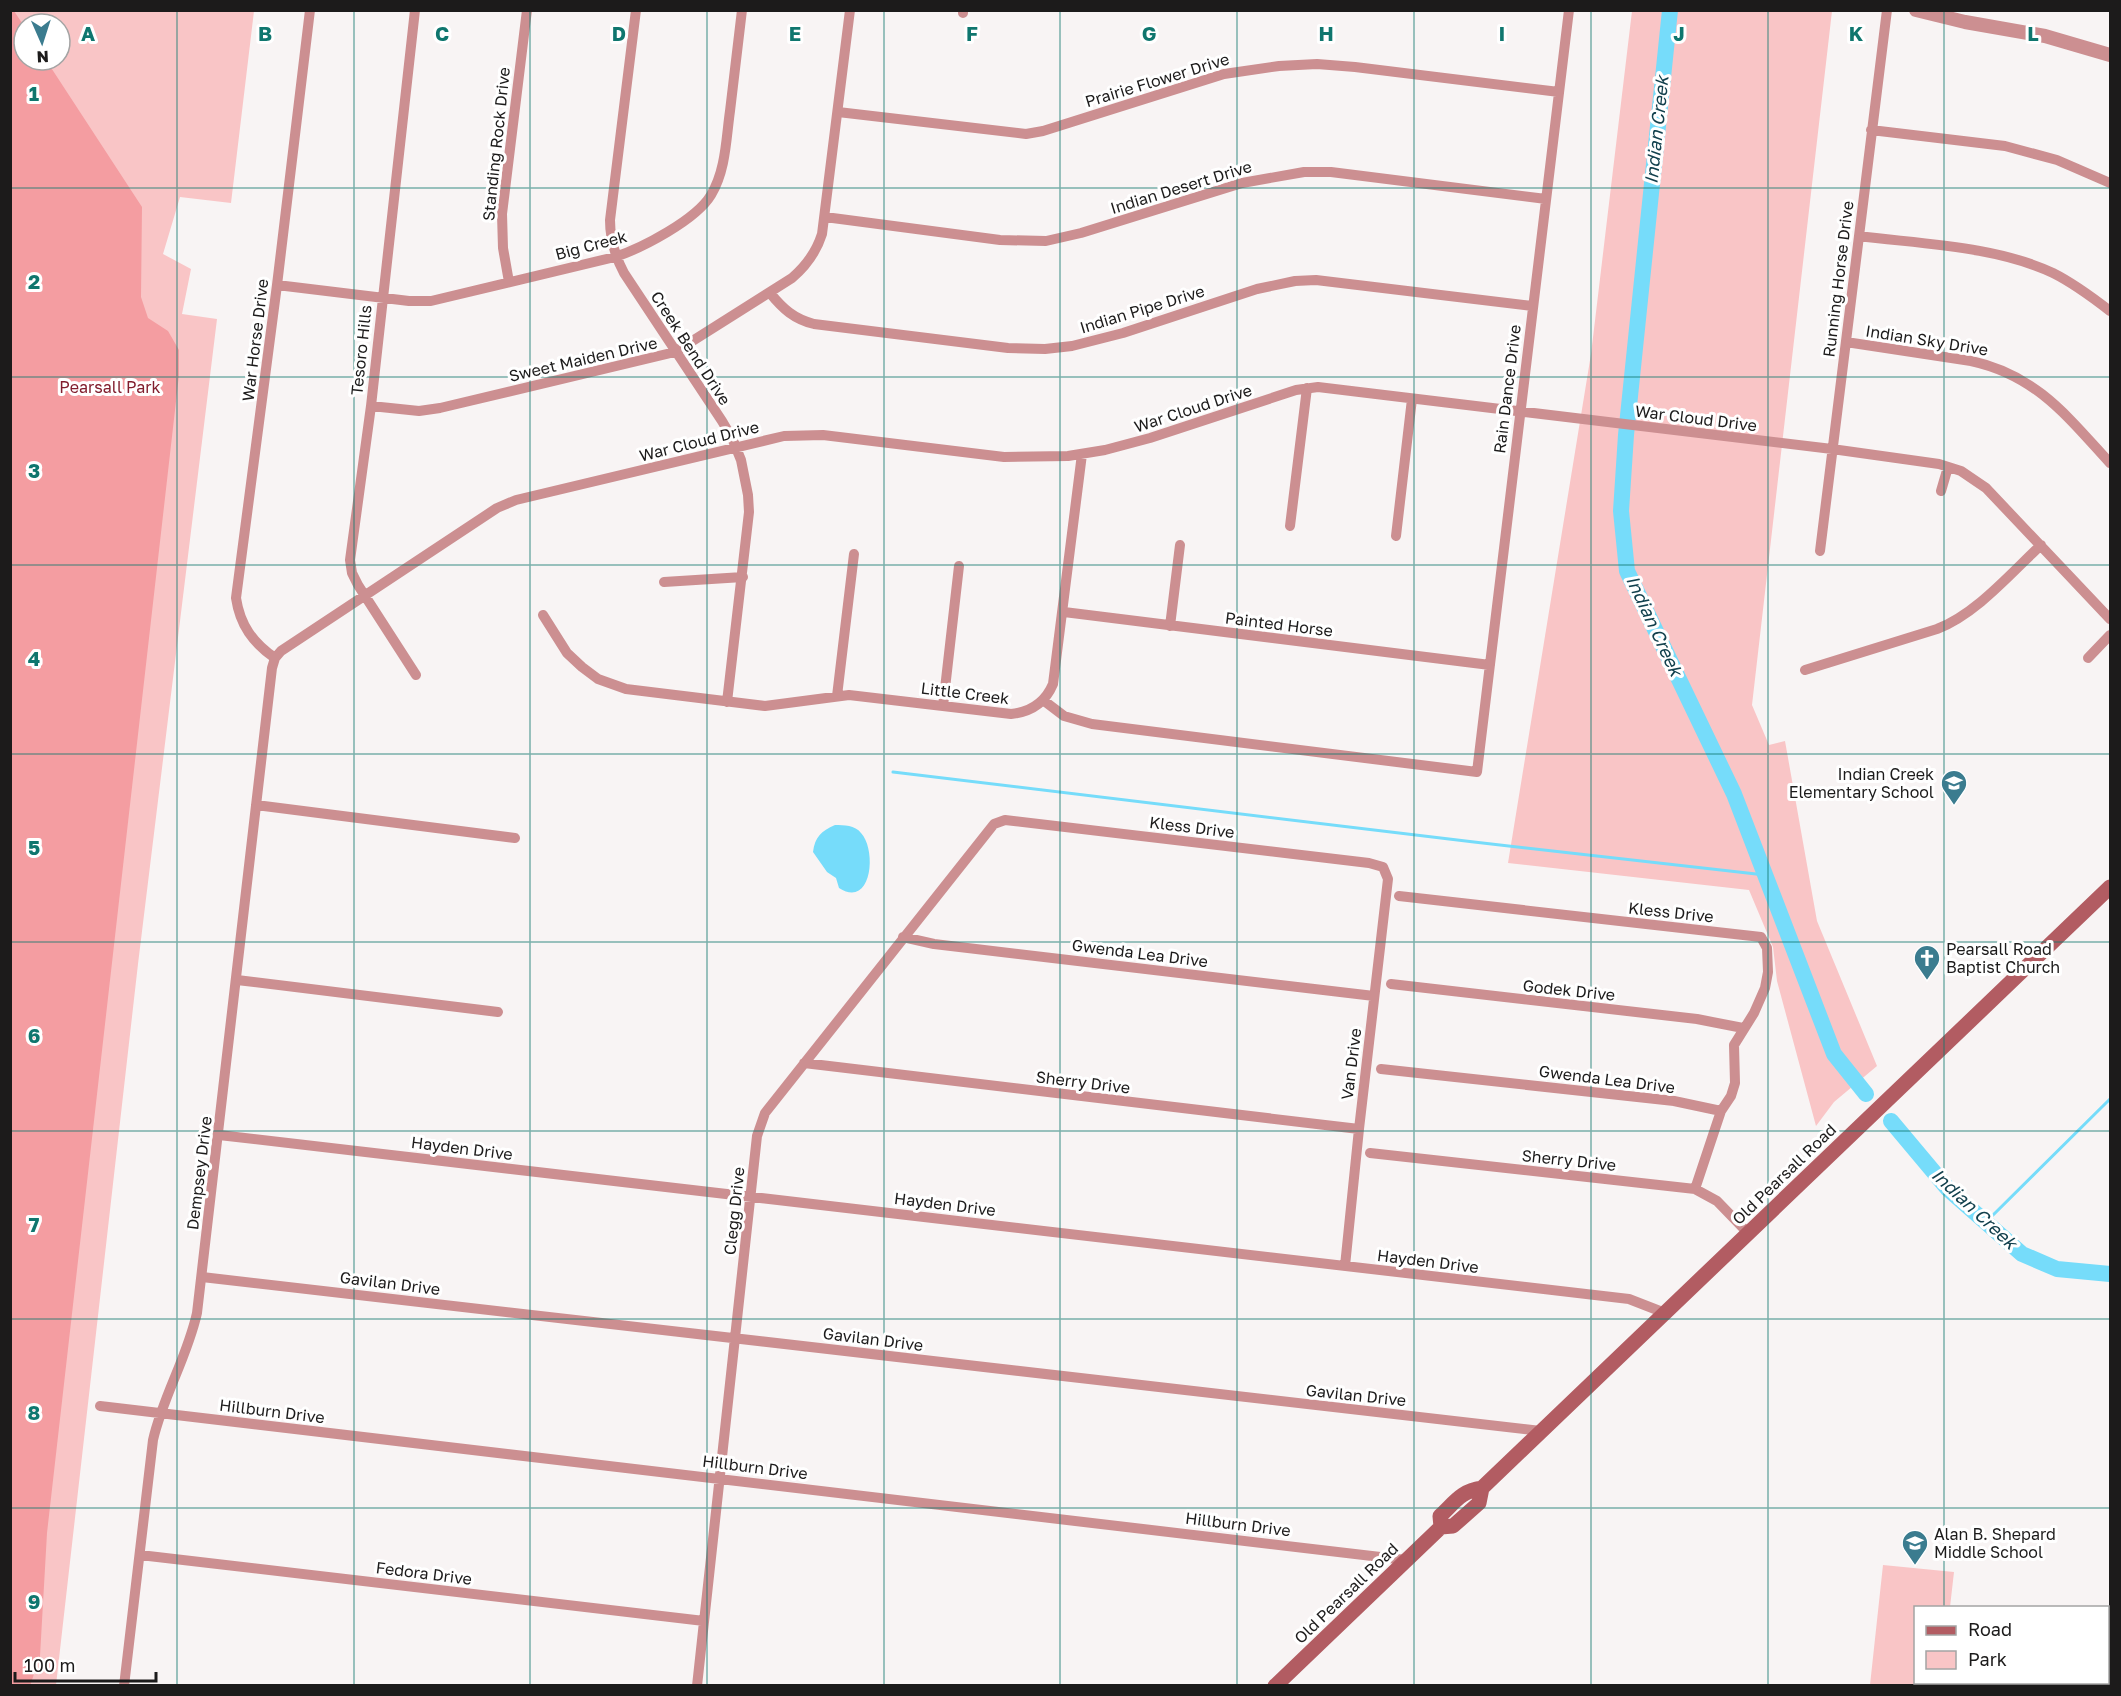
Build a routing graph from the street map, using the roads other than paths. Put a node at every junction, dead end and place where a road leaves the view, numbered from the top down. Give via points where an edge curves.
1 (310, 10) edge
2 (416, 10) edge
3 (527, 10) edge
4 (636, 10) edge
5 (742, 10) edge
6 (850, 10) edge
7 (1569, 10) edge
8 (1887, 10) edge
9 (1916, 10) edge
10 (2110, 55) edge
11 (1559, 92) junction
12 (838, 112) junction
13 (1871, 130) junction
14 (2110, 183) edge
15 (1546, 199) junction
16 (825, 217) junction
17 (1859, 236) junction
18 (615, 257) junction
19 (509, 282) junction
20 (277, 285) junction
21 (770, 293) junction
22 (382, 298) junction
23 (1532, 306) junction
24 (2110, 311) edge
25 (1846, 342) junction
26 (675, 352) junction
27 (1307, 388) junction
28 (1412, 399) junction
29 (371, 406) junction
30 (1520, 413) junction
31 (736, 448) junction
32 (1832, 449) junction
33 (1082, 453) junction
34 (2110, 463) edge
35 (1948, 467) junction
36 (1941, 491) dead end
37 (1290, 526) dead end
38 (1396, 536) dead end
39 (1180, 545) dead end
40 (2041, 545) junction
41 (1820, 551) dead end
42 (854, 554) dead end
43 (959, 566) dead end
44 (743, 577) junction
45 (664, 582) dead end
46 (365, 596) junction
47 (1064, 612) junction
48 (543, 615) dead end
49 (2110, 619) edge
50 (1170, 626) junction
51 (2110, 635) edge
52 (275, 658) junction
53 (2088, 658) dead end
54 (1490, 665) junction
55 (1805, 670) dead end
56 (416, 675) dead end
57 (837, 696) junction
58 (1043, 700) junction
59 (728, 702) junction
60 (943, 706) junction
61 (256, 806) junction
62 (998, 822) joint
63 (515, 838) dead end
64 (1383, 867) joint
65 (2110, 887) edge
66 (1399, 896) dead end
67 (903, 937) junction
68 (237, 980) junction
69 (1391, 984) dead end
70 (1374, 996) junction
71 (498, 1012) dead end
72 (1743, 1028) junction
73 (804, 1063) junction
74 (1381, 1069) dead end
75 (1722, 1111) junction
76 (1359, 1130) junction
77 (219, 1135) junction
78 (1370, 1153) dead end
79 (1695, 1189) junction
80 (751, 1197) junction
81 (1748, 1233) junction
82 (1345, 1266) junction
83 (202, 1276) junction
84 (1665, 1313) junction
85 (736, 1338) junction
86 (100, 1406) dead end
87 (160, 1414) junction
88 (1540, 1431) junction
89 (719, 1478) junction
90 (140, 1555) junction
91 (1406, 1560) junction
92 (704, 1621) junction
93 (124, 1686) edge
94 (697, 1686) edge
95 (1275, 1686) edge

1 - 20 street, War Horse Drive
2 - 22 street, Tesoro Hills
3 - 19 street, Standing Rock Drive via 502,214
4 - 18 street, Creek Bend Drive via 610,220
5 - 18 street, Big Creek via 724,153 710,196 657,238
6 - 12 street, Sweet Maiden Drive
7 - 11 street, Rain Dance Drive
8 - 13 street, Running Horse Drive
9 - 10 street via 2036,33
11 - 12 street, Prairie Flower Drive via 1317,64 1224,74 1026,134
11 - 15 street, Rain Dance Drive
12 - 16 street, Sweet Maiden Drive
13 - 14 street via 2005,146 2056,160
13 - 17 street, Running Horse Drive
15 - 16 street, Indian Desert Drive via 1304,172 1242,183 1046,241 1000,240
15 - 23 street, Rain Dance Drive
16 - 21 street, Sweet Maiden Drive via 819,244 808,262
17 - 24 street via 1964,249 2028,264 2052,273
17 - 25 street, Running Horse Drive
18 - 19 street, Big Creek
18 - 26 street, Creek Bend Drive
19 - 22 street, Big Creek via 431,301
20 - 22 street, Big Creek
20 - 52 street, War Horse Drive via 236,598 238,616 261,649
21 - 23 street, Indian Pipe Drive via 787,312 814,324 1025,349 1072,346 1295,281 1332,280
21 - 26 street, Sweet Maiden Drive
22 - 29 street, Tesoro Hills
23 - 30 street, Rain Dance Drive
25 - 32 street, Running Horse Drive
25 - 34 street, Indian Sky Drive via 1971,361 2009,373 2043,394
26 - 29 street, Sweet Maiden Drive via 440,408 419,411
26 - 31 street, Creek Bend Drive
27 - 28 street, War Cloud Drive
27 - 33 street, War Cloud Drive via 1150,438
27 - 37 street
28 - 30 street, War Cloud Drive
28 - 38 street
29 - 46 street, Tesoro Hills via 350,560 352,573
30 - 32 street, War Cloud Drive
30 - 54 street, Rain Dance Drive
31 - 33 street, War Cloud Drive via 784,436 823,435 1004,457
31 - 44 street, Creek Bend Drive via 746,481 749,512
31 - 46 street, War Cloud Drive via 497,507
32 - 35 street, War Cloud Drive
32 - 41 street, Running Horse Drive
33 - 47 street
35 - 36 street
35 - 40 street, War Cloud Drive via 1986,488
39 - 50 street
40 - 49 street, War Cloud Drive
40 - 55 street via 1955,621
42 - 57 street
43 - 60 street
44 - 45 street
44 - 59 street, Creek Bend Drive
46 - 52 street, War Cloud Drive
46 - 56 street, Tesoro Hills
47 - 50 street, Painted Horse
47 - 58 street via 1053,684
48 - 59 street, Little Creek via 574,660 608,683
50 - 54 street, Painted Horse
51 - 53 street
52 - 61 street, Dempsey Drive
54 - 58 street, Rain Dance Drive via 1477,772 1092,724 1064,716
57 - 59 street, Little Creek via 765,706
57 - 60 street, Little Creek
58 - 60 street, Little Creek via 1029,711 1011,714
61 - 63 street
61 - 68 street, Dempsey Drive
62 - 64 street, Kless Drive
62 - 67 street, Clegg Drive
64 - 70 street, Van Drive via 1388,879
65 - 81 main road, Old Pearsall Road
66 - 72 street, Kless Drive via 1761,937 1767,948 1765,988
67 - 70 street, Gwenda Lea Drive via 934,944
67 - 73 street, Clegg Drive
68 - 71 street
68 - 77 street, Dempsey Drive
69 - 72 street, Godek Drive via 1697,1019
70 - 76 street, Van Drive
72 - 75 street via 1734,1045 1735,1083
73 - 76 street, Sherry Drive
73 - 80 street, Clegg Drive via 762,1118
74 - 75 street, Gwenda Lea Drive via 1674,1101
75 - 79 street
76 - 82 street, Van Drive
77 - 80 street, Hayden Drive
77 - 83 street, Dempsey Drive
78 - 79 street, Sherry Drive
79 - 81 street, Sherry Drive via 1717,1201
80 - 82 street, Hayden Drive
80 - 85 street, Clegg Drive
81 - 84 main road, Old Pearsall Road
82 - 84 street, Hayden Drive via 1629,1299
83 - 85 street, Gavilan Drive
83 - 87 street, Dempsey Drive via 190,1343
84 - 88 main road, Old Pearsall Road
85 - 88 street, Gavilan Drive
85 - 89 street, Clegg Drive
86 - 87 street, Hillburn Drive
87 - 89 street, Hillburn Drive
87 - 90 street, Dempsey Drive via 153,1440
88 - 91 main road, Old Pearsall Road via 1482,1488 1468,1490 1440,1516 1441,1527
89 - 91 street, Hillburn Drive
89 - 92 street, Clegg Drive
90 - 92 street, Fedora Drive
90 - 93 street, Dempsey Drive
91 - 95 main road, Old Pearsall Road
92 - 94 street, Clegg Drive

